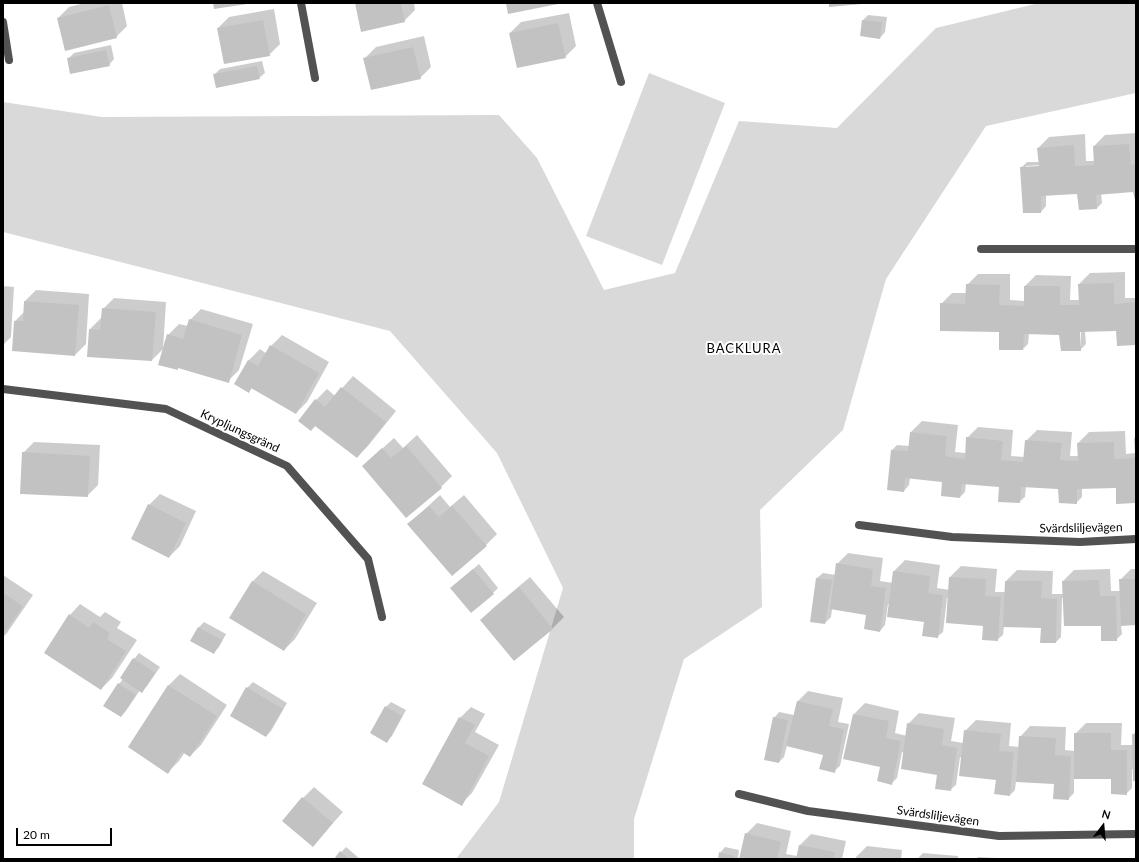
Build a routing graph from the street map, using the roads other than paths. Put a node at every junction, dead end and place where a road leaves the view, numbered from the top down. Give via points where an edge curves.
1 (301, 3) edge
2 (597, 3) edge
3 (3, 22) edge
4 (9, 60) dead end
5 (315, 78) dead end
6 (621, 82) dead end
7 (981, 249) dead end
8 (1136, 249) edge
9 (3, 389) edge
10 (859, 525) dead end
11 (1136, 539) edge
12 (382, 617) dead end
13 (739, 794) dead end
14 (1136, 834) edge

1 - 5 street
2 - 6 street
3 - 4 street
7 - 8 street
9 - 12 street, Krypljungsgränd via 166,409 287,466 368,559
10 - 11 street, Svärdsliljevägen via 952,537 1080,542
13 - 14 street, Svärdsliljevägen via 808,811 999,836

